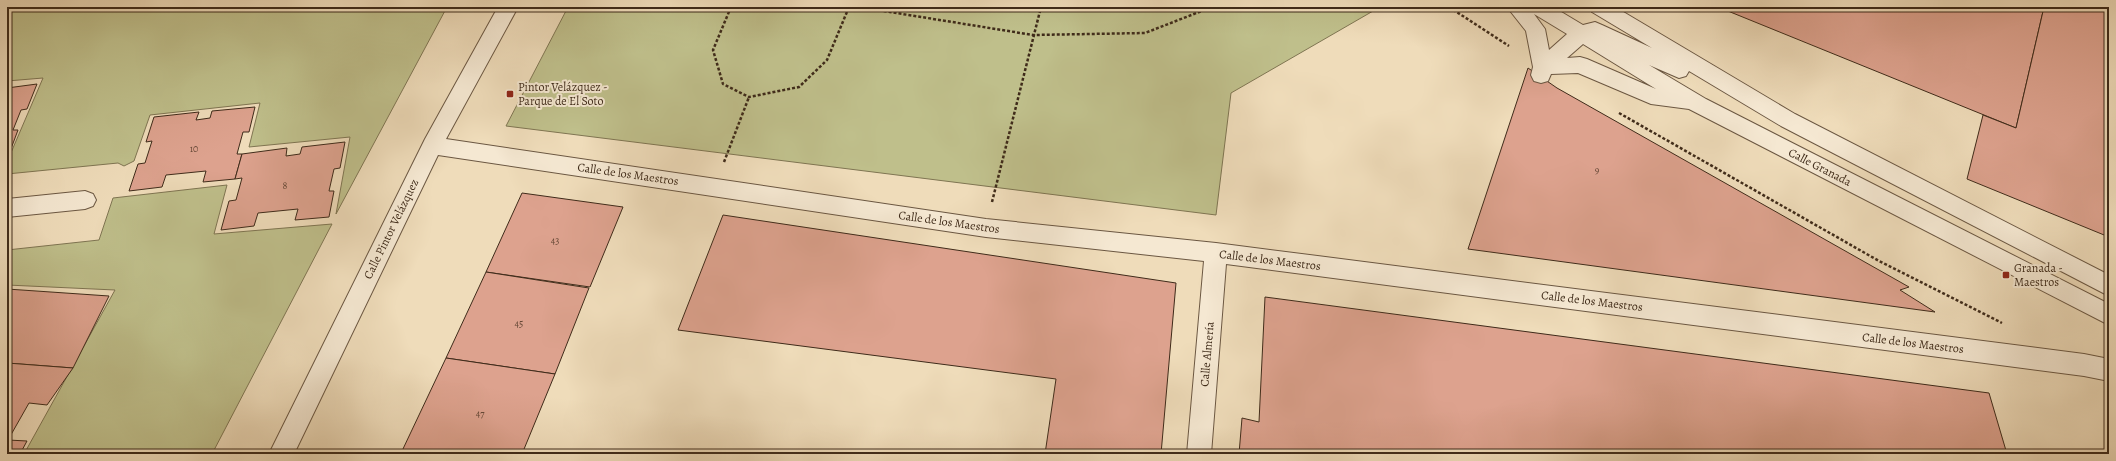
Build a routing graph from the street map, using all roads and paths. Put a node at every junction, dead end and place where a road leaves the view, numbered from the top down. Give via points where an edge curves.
1 (508, 7) edge
2 (731, 7) edge
3 (849, 7) edge
4 (859, 7) edge
5 (1041, 7) edge
6 (1212, 7) edge
7 (1449, 7) edge
8 (1517, 7) edge
9 (1538, 7) edge
10 (1599, 7) edge
11 (1582, 33) junction
12 (1033, 35) junction
13 (1542, 71) junction
14 (749, 97) junction
15 (1699, 104) junction
16 (1616, 111) dead end
17 (1788, 120) junction
18 (432, 145) junction
19 (714, 187) junction
20 (85, 200) dead end
21 (7, 208) edge
22 (986, 228) junction
23 (1216, 253) junction
24 (2109, 286) edge
25 (2109, 315) edge
26 (2006, 325) dead end
27 (2109, 370) edge
28 (281, 454) edge
29 (1199, 454) edge

1 - 18 street, Calle Pintor Velázquez
2 - 14 path via 713,50 723,84
3 - 14 path via 827,60 799,87
4 - 12 path
5 - 12 path
6 - 12 path via 1145,33
7 - 13 path
8 - 13 street via 1535,28
9 - 11 street, Calle Granada
10 - 17 street
11 - 13 street
11 - 15 street, Calle Granada
11 - 17 street via 1595,30
12 - 22 path
13 - 15 street via 1580,65 1651,96
14 - 19 path
15 - 25 street, Calle Granada
16 - 26 path via 1879,261
17 - 24 street
18 - 19 street, Calle de los Maestros
18 - 28 street, Calle Pintor Velázquez
19 - 22 street, Calle de los Maestros
20 - 21 street
22 - 23 street, Calle de los Maestros
23 - 27 street, Calle de los Maestros via 2068,362
23 - 29 street, Calle Almería

